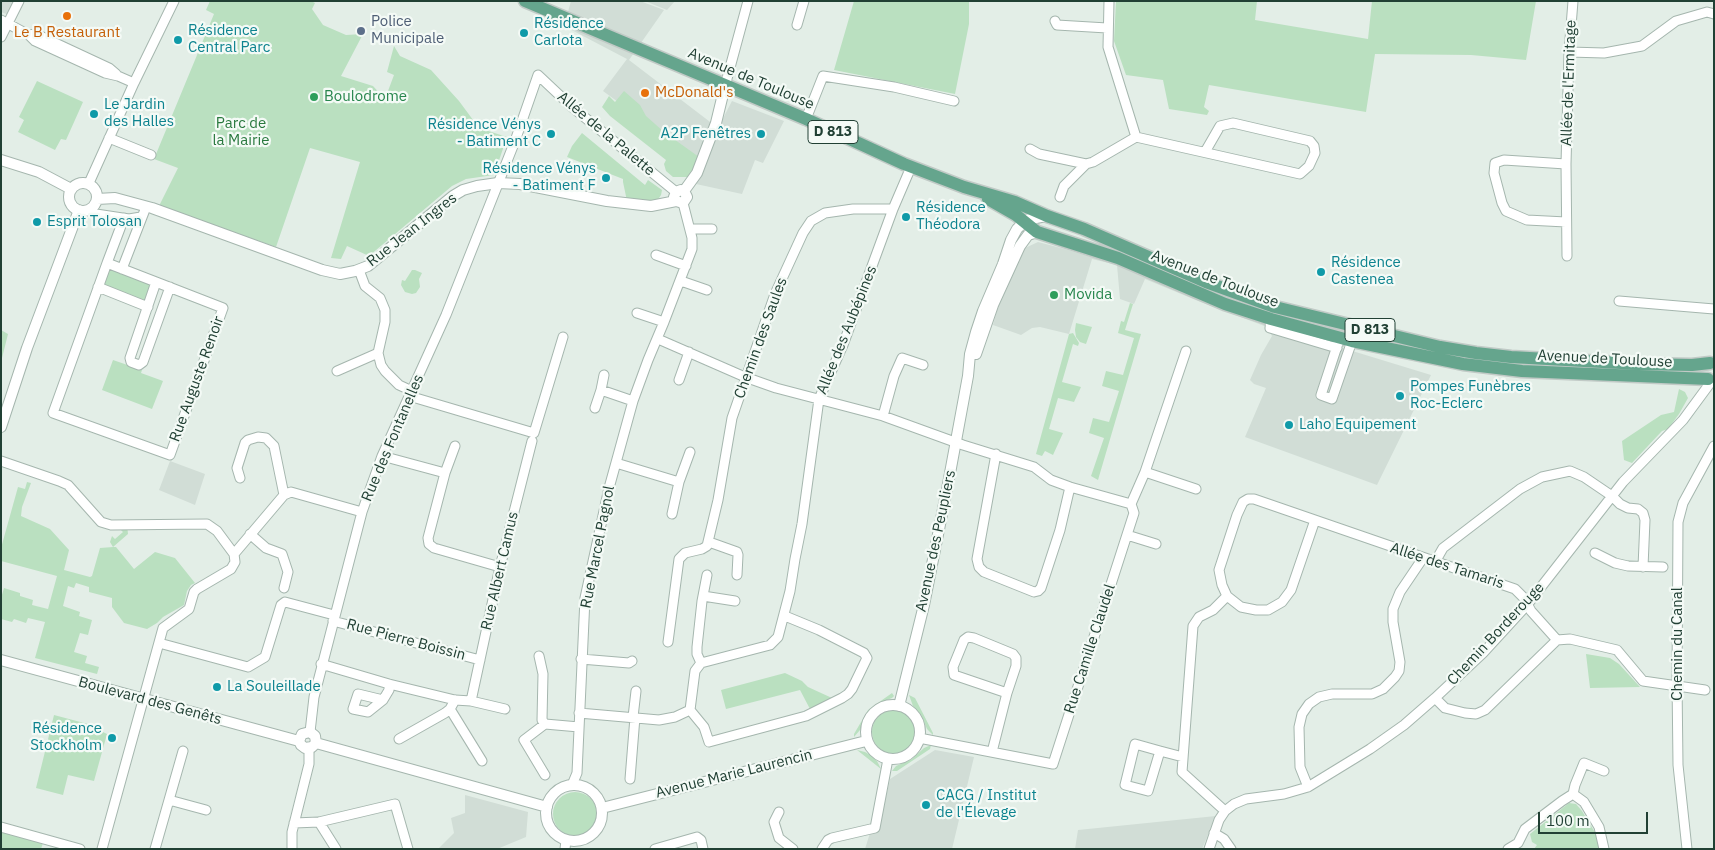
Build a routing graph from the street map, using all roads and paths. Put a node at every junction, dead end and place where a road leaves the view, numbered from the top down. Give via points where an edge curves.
1 (19, 1) edge
2 (174, 1) edge
3 (525, 1) edge
4 (748, 1) edge
5 (804, 1) edge
6 (1109, 1) edge
7 (1573, 1) edge
8 (1714, 14) edge
9 (5, 21) edge
10 (1055, 21) dead end
11 (797, 25) dead end
12 (1107, 28) junction
13 (1, 37) edge
14 (1570, 52) junction
15 (538, 75) joint
16 (134, 83) junction
17 (728, 87) junction
18 (954, 101) dead end
19 (806, 120) junction
20 (1136, 137) junction
21 (109, 138) junction
22 (1030, 149) dead end
23 (1205, 152) junction
24 (151, 155) dead end
25 (1, 160) edge
26 (1086, 164) junction
27 (1566, 164) junction
28 (911, 167) junction
29 (498, 182) junction
30 (89, 183) junction
31 (71, 189) junction
32 (680, 197) junction
33 (1060, 197) dead end
34 (97, 199) junction
35 (146, 207) junction
36 (79, 210) junction
37 (893, 210) junction
38 (96, 214) dead end
39 (142, 217) junction
40 (124, 218) junction
41 (1566, 222) junction
42 (1030, 224) junction
43 (690, 229) junction
44 (712, 229) dead end
45 (656, 255) dead end
46 (1566, 256) dead end
47 (107, 263) junction
48 (686, 266) junction
49 (122, 269) junction
50 (359, 270) junction
51 (681, 281) junction
52 (156, 282) junction
53 (98, 287) junction
54 (170, 288) junction
55 (707, 290) dead end
56 (1619, 301) dead end
57 (148, 307) junction
58 (1714, 309) edge
59 (637, 314) dead end
60 (664, 322) junction
61 (1342, 323) junction
62 (1370, 330) junction
63 (563, 337) dead end
64 (658, 339) junction
65 (1346, 341) junction
66 (1186, 351) dead end
67 (689, 352) junction
68 (378, 353) junction
69 (1712, 361) edge
70 (923, 365) dead end
71 (337, 371) dead end
72 (604, 376) dead end
73 (745, 377) junction
74 (678, 380) dead end
75 (1711, 382) edge
76 (601, 390) junction
77 (410, 393) junction
78 (819, 399) junction
79 (633, 401) junction
80 (595, 408) dead end
81 (883, 416) junction
82 (1, 427) edge
83 (532, 442) dead end
84 (956, 442) junction
85 (455, 446) dead end
86 (1714, 446) edge
87 (690, 452) dead end
88 (996, 454) junction
89 (382, 456) junction
90 (1, 460) edge
91 (616, 462) junction
92 (1145, 472) junction
93 (445, 473) junction
94 (240, 478) dead end
95 (679, 482) junction
96 (1070, 487) junction
97 (1196, 489) dead end
98 (284, 495) junction
99 (1612, 496) junction
100 (1130, 504) junction
101 (362, 512) junction
102 (672, 514) dead end
103 (1315, 520) junction
104 (250, 534) junction
105 (1126, 535) junction
106 (709, 542) junction
107 (1156, 544) dead end
108 (1595, 553) dead end
109 (234, 554) junction
110 (1423, 558) junction
111 (1434, 562) junction
112 (500, 567) junction
113 (1644, 567) junction
114 (1664, 567) dead end
115 (707, 575) dead end
116 (738, 575) dead end
117 (284, 588) dead end
118 (703, 596) junction
119 (1228, 596) junction
120 (734, 601) dead end
121 (1528, 605) junction
122 (785, 616) junction
123 (334, 618) junction
124 (1557, 640) junction
125 (668, 642) dead end
126 (158, 643) junction
127 (539, 656) dead end
128 (581, 659) junction
129 (1, 660) edge
130 (480, 660) junction
131 (632, 661) dead end
132 (701, 663) junction
133 (322, 664) junction
134 (389, 684) junction
135 (1677, 686) junction
136 (1705, 690) dead end
137 (636, 691) dead end
138 (1007, 693) junction
139 (144, 698) junction
140 (1435, 698) junction
141 (383, 700) dead end
142 (456, 700) junction
143 (471, 701) junction
144 (899, 706) junction
145 (450, 709) junction
146 (505, 709) dead end
147 (690, 710) junction
148 (580, 713) junction
149 (634, 717) junction
150 (545, 724) junction
151 (579, 727) junction
152 (310, 732) junction
153 (399, 738) dead end
154 (919, 738) junction
155 (866, 740) junction
156 (299, 741) junction
157 (313, 746) junction
158 (1160, 750) junction
159 (183, 751) dead end
160 (992, 752) junction
161 (1183, 757) junction
162 (888, 759) junction
163 (482, 761) dead end
164 (1604, 771) dead end
165 (545, 775) dead end
166 (630, 779) dead end
167 (572, 785) junction
168 (1308, 786) junction
169 (1574, 794) junction
170 (169, 800) junction
171 (547, 807) junction
172 (602, 808) junction
173 (206, 810) dead end
174 (1225, 811) junction
175 (779, 812) dead end
176 (320, 822) junction
177 (294, 823) junction
178 (1, 827) edge
179 (1214, 833) junction
180 (566, 845) edge
181 (80, 849) edge
182 (102, 849) edge
183 (155, 849) edge
184 (292, 849) edge
185 (336, 849) edge
186 (408, 849) edge
187 (655, 849) edge
188 (703, 849) edge
189 (793, 849) edge
190 (822, 849) edge
191 (1209, 849) edge
192 (1232, 849) edge
193 (1508, 849) edge
194 (1604, 849) edge
195 (1687, 849) edge

1 - 9 street
2 - 16 street
3 - 17 main road, Avenue de Toulouse / D 813
4 - 17 street
5 - 11 street
6 - 12 street
7 - 14 street, Allée de l'Ermitage
8 - 14 street via 1707,12 1676,21 1642,46 1604,53
9 - 13 street
9 - 16 street via 35,41 105,74
10 - 12 street via 1057,25
12 - 20 street via 1108,47
14 - 27 street, Allée de l'Ermitage
15 - 29 street, Rue des Fontanelles
15 - 32 street, Allée de la Palette
16 - 21 street
17 - 19 main road, Avenue de Toulouse / D 813
17 - 32 street via 697,173
18 - 19 street via 824,76
19 - 28 main road, Avenue de Toulouse / D 813
20 - 23 street
20 - 26 street
21 - 24 street
21 - 30 street
22 - 26 street via 1039,154
23 - 23 street via 1300,174 1309,166 1315,153 1310,141 1233,122 1220,126
25 - 31 street via 39,172
26 - 33 street via 1064,186
27 - 41 street, Allée de l'Ermitage
27 - 41 street, Allée de l'Ermitage via 1504,160 1495,162 1494,173 1506,211 1527,220
28 - 37 street, Allée des Aubépines
28 - 42 main road, Avenue de Toulouse / D 813 via 1015,202
29 - 32 street, Rue Jean Ingres via 651,206
29 - 50 street, Rue Jean Ingres via 463,190 453,196
29 - 77 street, Rue des Fontanelles via 446,315
30 - 31 street via 79,183
30 - 34 street
31 - 36 street via 68,198
32 - 43 street, Rue Marcel Pagnol
34 - 35 street, Rue Jean Ingres via 115,198
34 - 36 street via 89,210
35 - 39 street
35 - 50 street, Rue Jean Ingres via 328,272 340,274
36 - 82 street
37 - 73 street, Chemin des Saules via 839,210 811,221 775,294
37 - 78 street, Allée des Aubépines via 843,345
38 - 40 street
39 - 40 street
39 - 49 street
40 - 47 street, Rue Auguste Renoir
41 - 46 street, Allée de l'Ermitage
42 - 61 main road, Avenue de Toulouse / D 813 via 1047,216 1084,228 1254,301
42 - 65 main road, Avenue de Toulouse / D 813 via 1271,324
42 - 84 street, Avenue des Peupliers via 1017,229 1010,240 983,311 970,354
43 - 44 street
43 - 48 street, Rue Marcel Pagnol via 692,249
45 - 48 street
47 - 49 street, Rue Auguste Renoir
47 - 53 street, Rue Auguste Renoir
48 - 51 street, Rue Marcel Pagnol
49 - 52 street, Rue Auguste Renoir
50 - 68 street via 365,286 380,298 385,310
51 - 55 street
51 - 60 street, Rue Marcel Pagnol
52 - 54 street, Rue Auguste Renoir
52 - 57 street
53 - 54 street, Rue Auguste Renoir via 53,413 170,455 223,308
53 - 57 street
54 - 57 street via 139,365 131,362 130,358
56 - 58 street
59 - 60 street
60 - 64 street, Rue Marcel Pagnol
61 - 62 main road, Avenue de Toulouse / D 813
61 - 65 main road via 1349,328
62 - 65 main road via 1359,332
62 - 69 main road, Avenue de Toulouse / D 813 via 1440,348 1512,357 1639,364 1692,365
63 - 77 street via 534,433
64 - 67 street
64 - 79 street, Rue Marcel Pagnol
65 - 65 street via 1321,395 1332,399
65 - 75 main road, Avenue de Toulouse / D 813 via 1502,369
66 - 92 street, Rue Camille Claudel
67 - 73 street
67 - 74 street
68 - 71 street
68 - 77 street via 385,371
69 - 75 main road, D 813 via 1706,372
70 - 81 street via 902,358
72 - 76 street
73 - 78 street
73 - 106 street, Chemin des Saules via 732,418
75 - 99 street, Chemin Borderouge via 1683,420
76 - 79 street
76 - 80 street
77 - 89 street, Rue des Fontanelles
78 - 81 street
78 - 122 street, Allée des Aubépines via 802,524
79 - 91 street, Rue Marcel Pagnol
81 - 84 street
83 - 112 street, Rue Albert Camus
84 - 88 street
84 - 144 street, Avenue des Peupliers via 924,605
85 - 93 street
86 - 135 street, Chemin du Canal via 1683,503 1678,522
87 - 95 street
88 - 96 street via 1034,467 1051,480
88 - 96 street via 977,559 978,567 984,572 1038,591 1060,530
89 - 93 street
89 - 101 street, Rue des Fontanelles
90 - 109 street via 68,485 101,522 111,525 208,524
91 - 95 street
91 - 128 street, Rue Marcel Pagnol via 585,598
92 - 97 street
92 - 100 street, Rue Camille Claudel
93 - 112 street via 429,544
94 - 98 street via 237,468 245,443 258,437 266,438 274,446
95 - 102 street
96 - 100 street
98 - 101 street via 291,492
98 - 104 street
99 - 111 street via 1584,477 1570,472 1542,477 1443,548
99 - 113 street via 1620,504 1643,513
99 - 121 street, Chemin Borderouge
100 - 105 street, Rue Camille Claudel via 1134,513
101 - 123 street, Rue des Fontanelles
103 - 110 street, Allée des Tamaris
103 - 119 street via 1291,590 1282,602 1268,610 1256,610 1241,607
103 - 119 street via 1254,499 1243,502 1219,570
104 - 109 street
104 - 117 street via 266,548 282,554 288,572
105 - 107 street
105 - 160 street, Rue Camille Claudel via 1053,764
106 - 116 street via 736,552
106 - 125 street via 702,549 685,553 679,559
108 - 113 street via 1615,563
109 - 126 street via 235,562 231,569 194,592 190,609 162,628
110 - 111 street, Allée des Tamaris
110 - 168 street via 1400,592 1393,609 1400,662 1395,677 1383,689 1372,694 1319,697 1302,714 1299,727 1300,767
111 - 121 street, Allée des Tamaris via 1515,588
112 - 130 street, Rue Albert Camus
113 - 114 street
115 - 118 street
118 - 120 street
118 - 132 street via 697,647
119 - 161 street via 1193,626
121 - 124 street, Allée des Tamaris
121 - 140 street, Chemin Borderouge
122 - 132 street, Allée des Aubépines via 778,637 770,645
122 - 147 street via 864,652 867,658 847,694 806,716 709,742 704,726
123 - 126 street, Rue Pierre Boissin via 285,602 280,605 266,657 248,667
123 - 130 street, Rue Pierre Boissin
123 - 133 street, Rue des Fontanelles
124 - 135 street via 1570,639 1617,650 1642,681
124 - 140 street via 1485,710 1476,714 1465,713 1445,708
126 - 139 street
127 - 150 street via 543,674 542,720
128 - 131 street
128 - 148 street, Rue Marcel Pagnol
129 - 139 street, Boulevard des Genêts
130 - 143 street, Rue Albert Camus
132 - 147 street via 695,671
133 - 134 street
133 - 152 street, Rue des Fontanelles
134 - 141 street
134 - 142 street
135 - 136 street
135 - 195 street, Chemin du Canal via 1678,765
137 - 149 street
138 - 138 street via 1016,666 1013,654 974,638 964,640 953,667 954,675
138 - 160 street
139 - 156 street, Boulevard des Genêts
139 - 182 street
140 - 168 street, Chemin Borderouge via 1377,744
142 - 143 street
142 - 145 street
143 - 146 street
144 - 154 street via 915,716
144 - 155 street via 884,706 872,715 867,723
145 - 153 street
145 - 163 street
147 - 149 street via 659,720
148 - 149 street
148 - 151 street, Rue Marcel Pagnol
149 - 166 street
150 - 151 street
150 - 165 street via 524,740
151 - 167 street, Rue Marcel Pagnol via 577,773
152 - 156 street via 302,734
152 - 157 street via 315,736
154 - 160 street
154 - 162 street via 915,749 907,756
155 - 162 street via 871,750
155 - 172 street, Avenue Marie Laurencin
156 - 157 street via 302,747
157 - 171 street
157 - 177 street
158 - 158 street via 1135,744 1125,784 1148,791
158 - 161 street
159 - 170 street
161 - 174 street via 1182,772
162 - 190 street via 875,828 832,838
164 - 169 street via 1584,764
167 - 171 street via 556,792
167 - 172 street via 586,788 596,795
168 - 174 street, Chemin Borderouge via 1284,794 1246,799
169 - 193 street via 1526,830 1518,843
169 - 194 street via 1584,802 1599,826
170 - 173 street
170 - 183 street
171 - 180 street via 551,829
172 - 180 street via 598,829 583,840
174 - 179 street
175 - 189 street via 774,822 779,838
176 - 177 street
176 - 185 street
176 - 186 street via 395,804
177 - 184 street
178 - 181 street
179 - 191 street
179 - 192 street
187 - 188 street via 697,837

